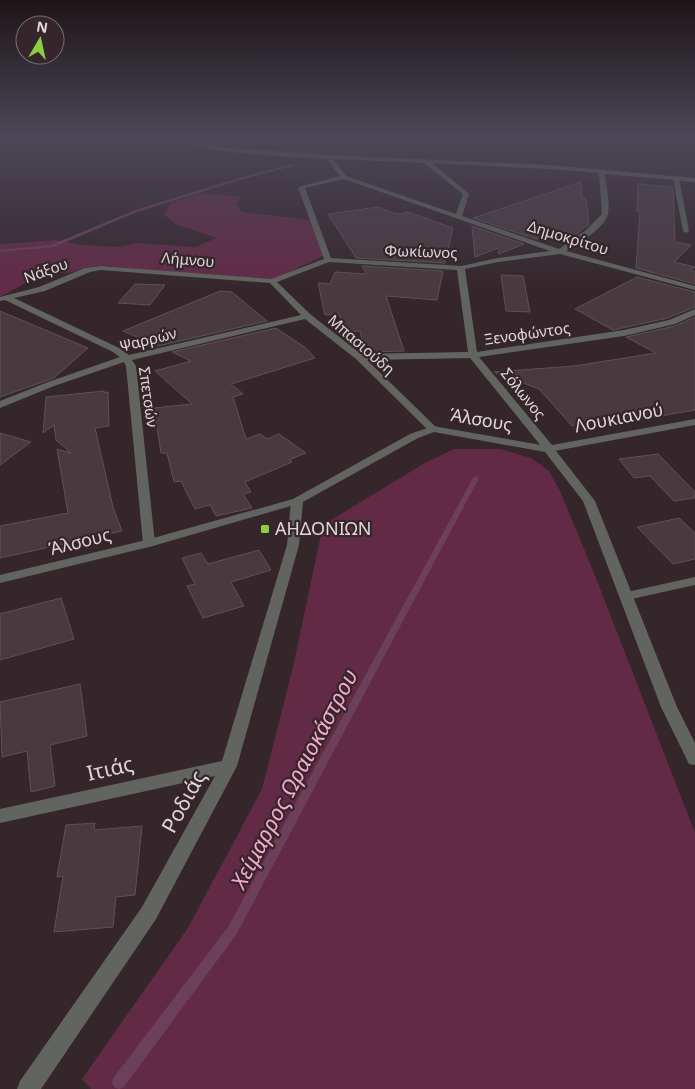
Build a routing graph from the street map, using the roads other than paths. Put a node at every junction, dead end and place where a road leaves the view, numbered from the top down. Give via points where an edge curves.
1 (301, 188) edge
2 (376, 188) edge
3 (458, 188) edge
4 (603, 188) edge
5 (678, 188) edge
6 (459, 216) junction
7 (686, 231) dead end
8 (560, 252) junction
9 (328, 260) junction
10 (101, 268) joint
11 (461, 268) junction
12 (272, 281) junction
13 (695, 288) edge
14 (4, 299) edge
15 (695, 312) edge
16 (306, 316) junction
17 (472, 355) junction
18 (359, 357) junction
19 (127, 358) junction
20 (0, 405) edge
21 (695, 422) edge
22 (433, 429) junction
23 (549, 450) junction
24 (297, 501) junction
25 (150, 543) junction
26 (0, 579) edge
27 (695, 581) edge
28 (627, 596) junction
29 (695, 759) edge
30 (229, 766) junction
31 (0, 816) edge
32 (28, 1089) edge

1 - 9 street
2 - 6 street, Δημοκρίτου
3 - 6 street via 466,194
4 - 8 street, Φωκίωνος via 605,214 601,221
5 - 7 lane
6 - 8 street, Δημοκρίτου
8 - 11 street, Φωκίωνος
8 - 13 street, Δημοκρίτου
9 - 11 street, Φωκίωνος
9 - 12 street
10 - 12 street, Λήμνου
10 - 14 street, Νάξου
11 - 17 street
12 - 16 street, Μπασιούδη
14 - 19 street, Σπετσών via 98,340
15 - 17 street, Ξενοφώντος via 672,322 624,334
16 - 18 street, Μπασιούδη
16 - 19 street, Ψαρρών
17 - 18 street, Ξενοφώντος
17 - 23 street, Σόλωνος
18 - 22 street, Μπασιούδη
19 - 20 street, Ψαρρών
19 - 25 street, Σπετσών via 131,366
21 - 23 street, Λουκιανού
22 - 23 street, Άλσους
22 - 24 street, Άλσους via 414,436
23 - 28 street via 588,501
24 - 25 street, Άλσους
24 - 30 street, Ροδιάς via 293,545
25 - 26 street, Άλσους
27 - 28 street
28 - 29 street via 669,708
30 - 31 street, Ιτιάς
30 - 32 street, Ροδιάς via 149,913

